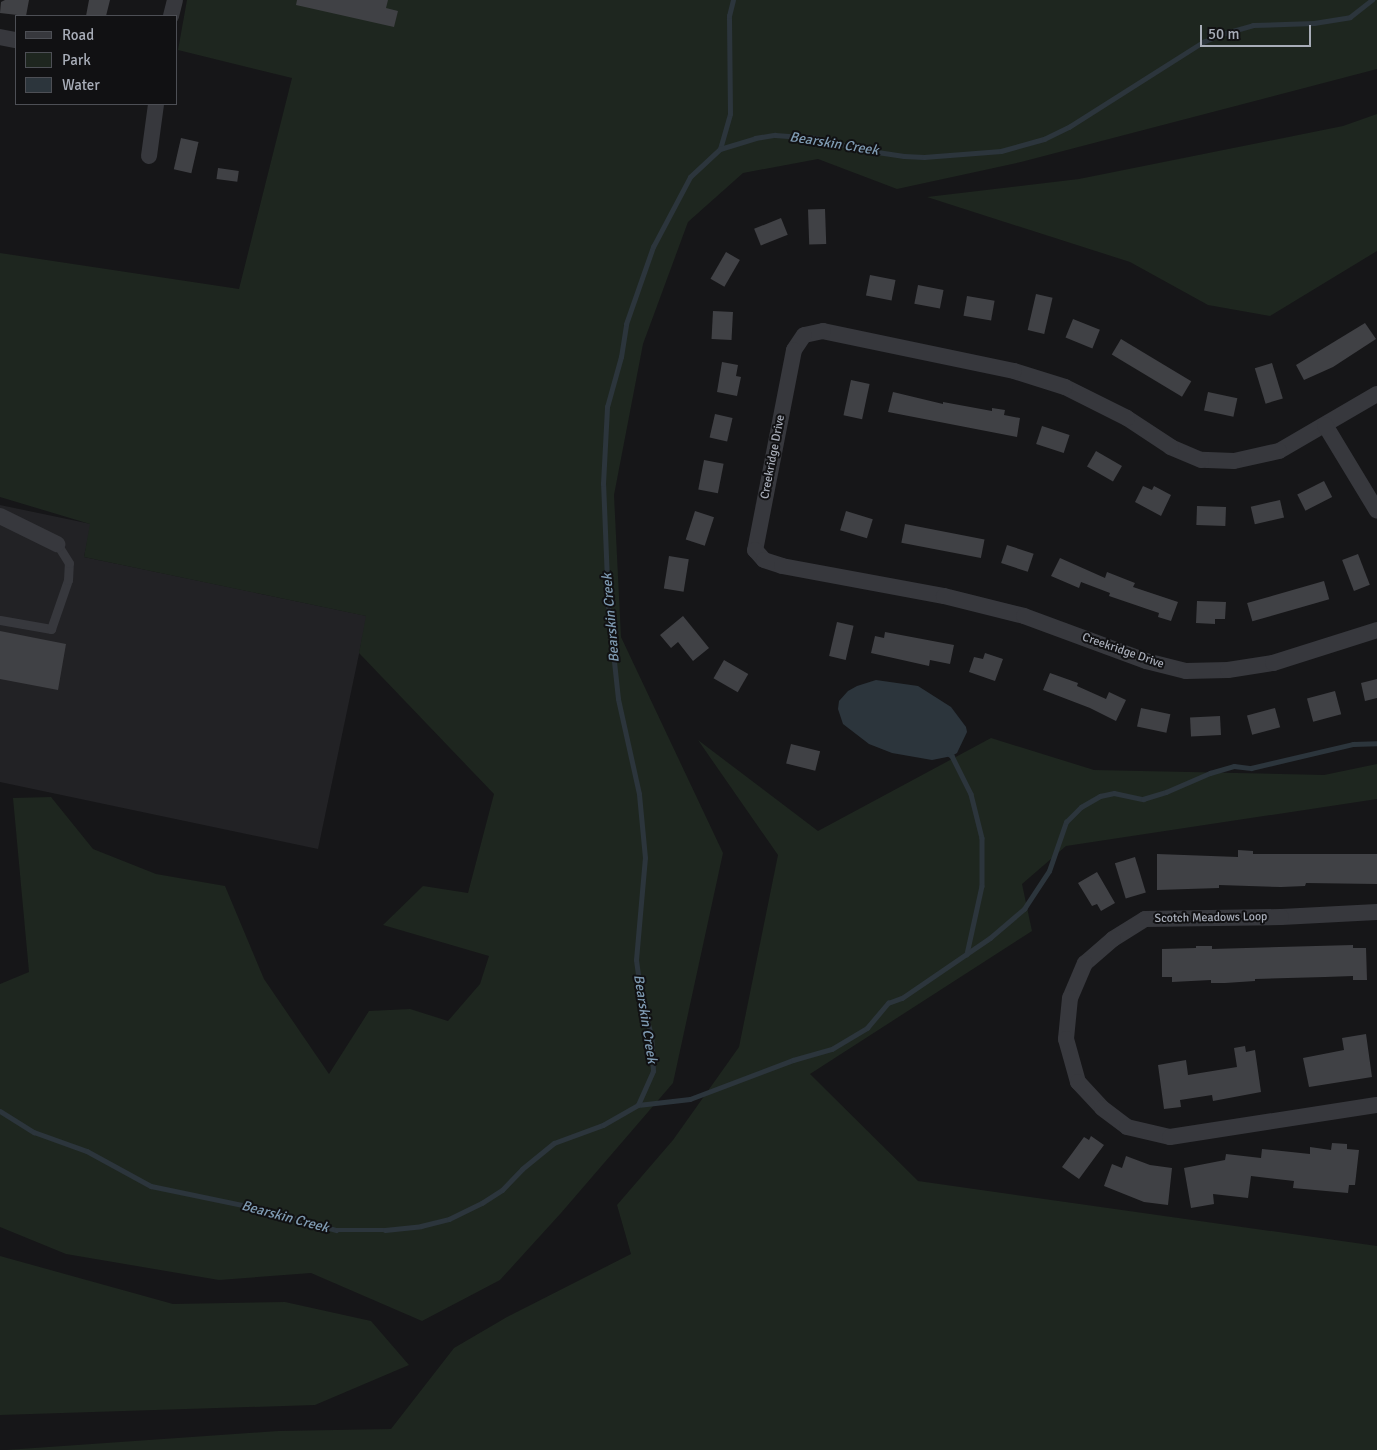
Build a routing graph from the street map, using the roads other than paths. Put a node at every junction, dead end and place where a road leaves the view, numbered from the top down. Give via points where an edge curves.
1 (174, 0) edge
2 (171, 15) edge
3 (0, 36) edge
4 (15, 40) edge
5 (156, 105) edge
6 (150, 156) dead end
7 (1377, 394) edge
8 (1325, 425) junction
9 (1377, 511) edge
10 (0, 516) edge
11 (57, 544) joint
12 (0, 620) edge
13 (1377, 630) edge
14 (1377, 912) edge
15 (1377, 1105) edge

1 - 2 street
3 - 4 street
5 - 6 street
7 - 8 street, Creekridge Drive
8 - 9 street
8 - 13 street, Creekridge Drive via 1261,456 1234,461 1201,460 1171,447 1127,418 1065,387 1014,371 822,332 804,335 794,350 754,550 764,560 782,566 944,596 1024,616 1146,661 1186,671 1228,670 1273,663
10 - 11 street
11 - 12 lane via 69,563 68,580 51,629
14 - 15 street, Scotch Meadows Loop via 1145,919 1113,939 1085,963 1070,998 1066,1039 1078,1082 1102,1108 1127,1127 1170,1138

